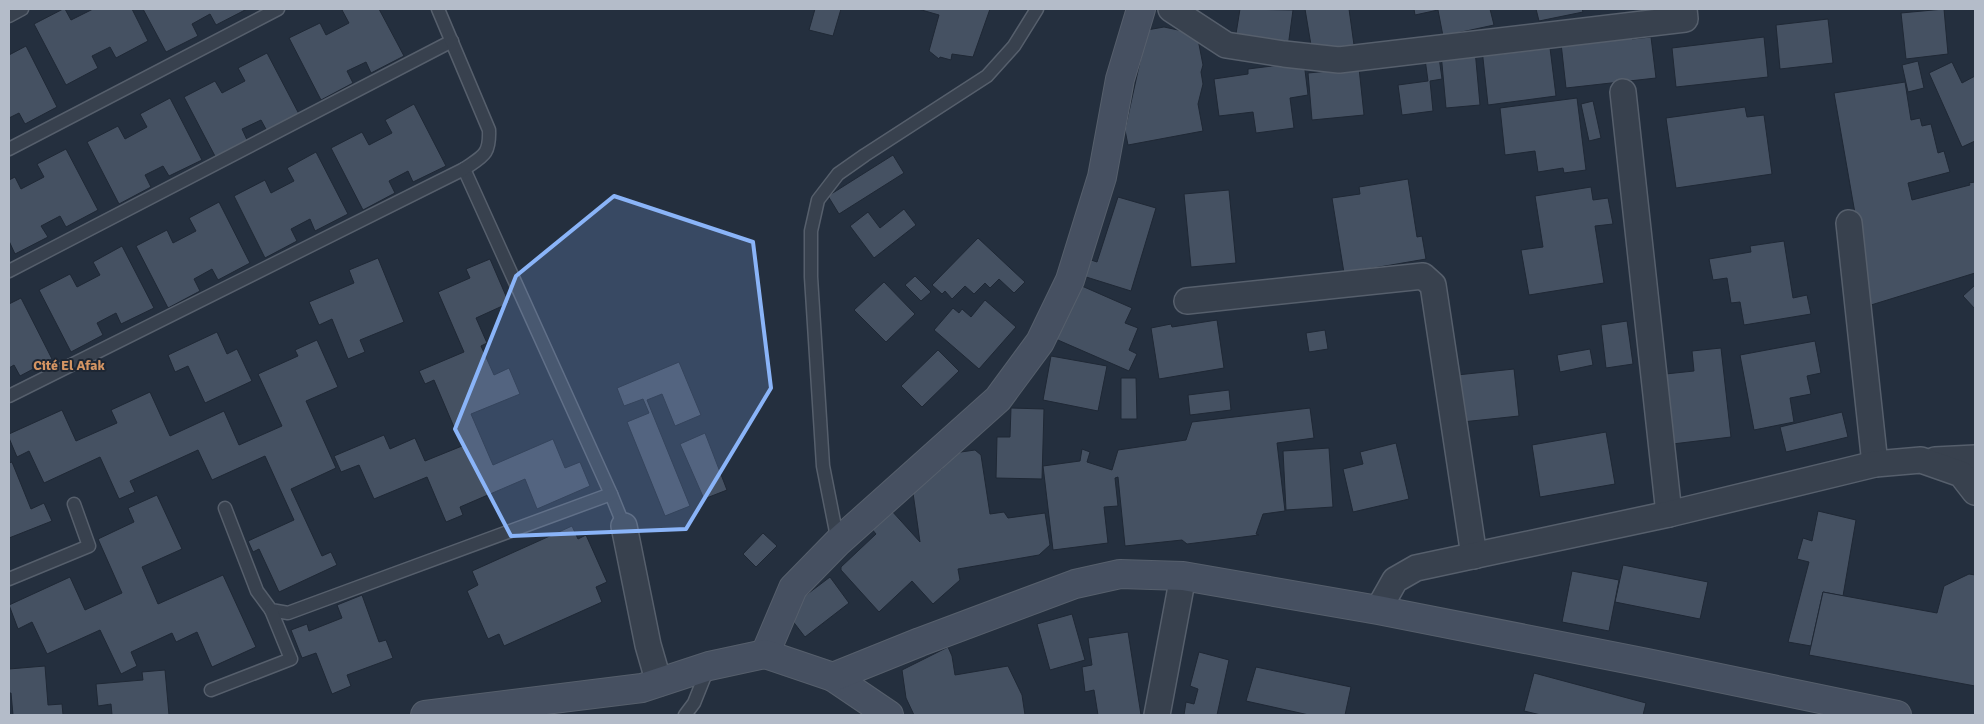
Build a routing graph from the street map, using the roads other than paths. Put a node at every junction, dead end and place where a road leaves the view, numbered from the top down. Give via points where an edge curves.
1 (22, 9) edge
2 (278, 9) edge
3 (438, 9) edge
4 (1037, 9) edge
5 (1141, 9) edge
6 (1172, 9) edge
7 (1684, 9) edge
8 (9, 16) edge
9 (452, 40) junction
10 (1623, 92) dead end
11 (9, 149) edge
12 (464, 169) junction
13 (1848, 223) dead end
14 (9, 271) edge
15 (1188, 300) dead end
16 (9, 396) edge
17 (1975, 458) edge
18 (1921, 460) junction
19 (1875, 464) junction
20 (1975, 492) edge
21 (611, 494) junction
22 (74, 504) dead end
23 (225, 508) dead end
24 (1669, 514) junction
25 (624, 526) joint
26 (838, 542) junction
27 (1474, 556) junction
28 (1183, 576) junction
29 (9, 579) edge
30 (270, 610) junction
31 (1378, 610) junction
32 (764, 654) junction
33 (709, 666) junction
34 (833, 677) junction
35 (659, 683) junction
36 (211, 690) dead end
37 (424, 715) edge
38 (686, 715) edge
39 (888, 715) edge
40 (1157, 715) edge
41 (1897, 715) edge

1 - 8 lane
2 - 11 lane
3 - 9 lane
4 - 26 lane via 1014,46 987,76 865,154 838,174 818,200 811,231 810,277 822,466
5 - 26 main road via 1120,79 1102,177 1070,280 1040,342 998,399
6 - 7 street via 1226,45 1339,60 1686,19
9 - 12 lane via 489,130 490,146 485,154
9 - 14 lane
10 - 24 street
12 - 16 lane
12 - 21 lane
13 - 19 street
15 - 27 street via 1423,276 1429,280 1433,285
17 - 18 street
18 - 19 street
18 - 20 street via 1961,474
19 - 24 street
21 - 25 lane
21 - 30 lane via 288,613
22 - 29 lane via 89,546
23 - 30 lane via 257,591
24 - 27 street
25 - 35 street
26 - 32 main road via 792,588
27 - 31 street via 1416,568 1395,580
28 - 31 main road
28 - 34 main road via 1120,574 1075,584
28 - 40 street
30 - 36 lane via 291,659
31 - 41 main road
32 - 33 main road
32 - 34 main road
33 - 35 main road
33 - 38 lane
34 - 39 main road
35 - 37 main road via 642,688

